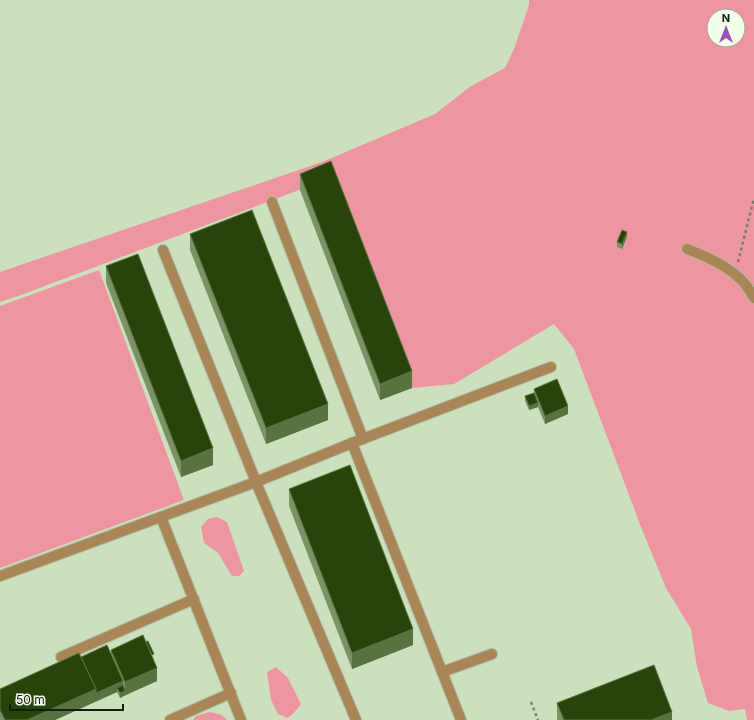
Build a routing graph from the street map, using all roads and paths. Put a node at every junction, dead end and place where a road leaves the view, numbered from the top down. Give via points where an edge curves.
1 (754, 198) edge
2 (272, 202) dead end
3 (687, 249) dead end
4 (163, 250) dead end
5 (735, 274) junction
6 (754, 298) edge
7 (551, 367) dead end
8 (363, 439) junction
9 (352, 443) junction
10 (256, 482) junction
11 (161, 517) junction
12 (0, 576) edge
13 (194, 599) junction
14 (492, 654) dead end
15 (61, 657) dead end
16 (442, 672) junction
17 (231, 693) junction
18 (531, 702) dead end
19 (170, 720) edge
20 (241, 720) edge
21 (356, 720) edge
22 (461, 720) edge
23 (538, 720) edge

1 - 5 path
2 - 8 lane
3 - 5 lane via 710,258
4 - 10 lane
5 - 6 lane
7 - 8 lane
8 - 9 lane
9 - 10 lane
9 - 16 lane
10 - 11 lane
10 - 21 lane
11 - 12 lane
11 - 13 lane
13 - 15 lane
13 - 17 lane
14 - 16 lane
16 - 22 lane
17 - 19 lane
17 - 20 lane
18 - 23 path

